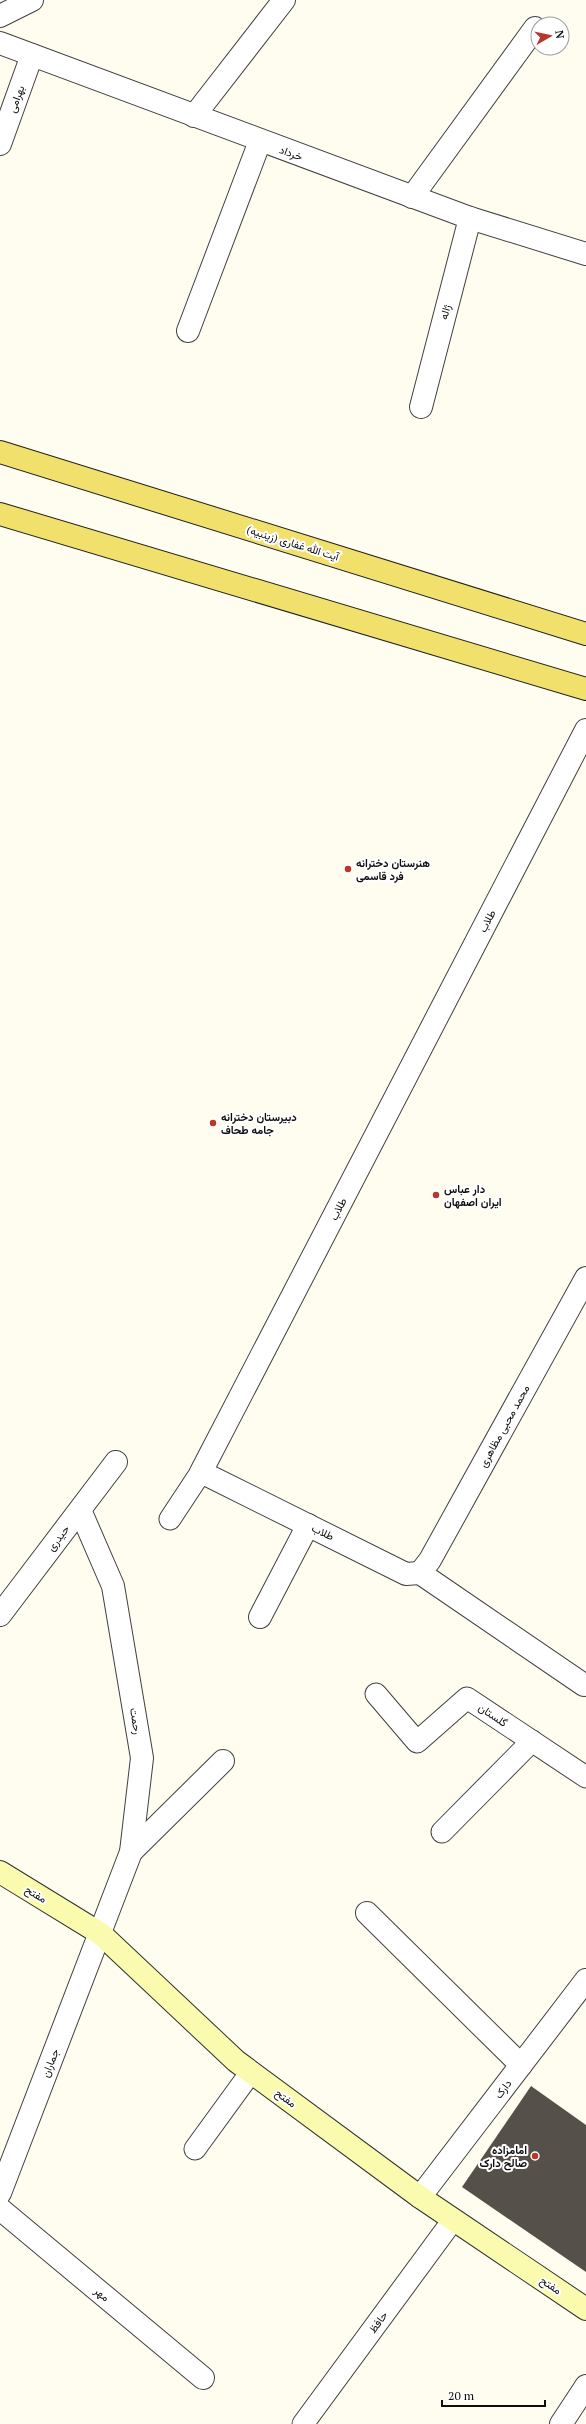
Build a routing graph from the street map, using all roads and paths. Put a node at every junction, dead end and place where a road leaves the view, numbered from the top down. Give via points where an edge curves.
1 (32, 0) edge
2 (284, 0) edge
3 (0, 16) edge
4 (530, 35) edge
5 (0, 43) edge
6 (32, 55) junction
7 (194, 116) junction
8 (260, 141) junction
9 (0, 144) edge
10 (412, 197) junction
11 (470, 218) junction
12 (586, 254) edge
13 (188, 331) dead end
14 (421, 407) dead end
15 (0, 452) edge
16 (0, 514) edge
17 (586, 634) edge
18 (586, 689) edge
19 (586, 730) edge
20 (586, 1278) edge
21 (116, 1462) dead end
22 (201, 1472) junction
23 (80, 1510) junction
24 (170, 1519) dead end
25 (308, 1525) junction
26 (420, 1574) junction
27 (0, 1615) edge
28 (260, 1618) dead end
29 (584, 1685) dead end
30 (376, 1694) dead end
31 (532, 1741) junction
32 (223, 1761) dead end
33 (586, 1778) edge
34 (442, 1832) dead end
35 (131, 1852) junction
36 (0, 1872) edge
37 (367, 1913) dead end
38 (101, 1934) junction
39 (586, 1980) edge
40 (521, 2065) junction
41 (251, 2072) junction
42 (195, 2149) dead end
43 (0, 2193) edge
44 (420, 2197) junction
45 (0, 2209) edge
46 (452, 2220) junction
47 (586, 2309) edge
48 (203, 2378) dead end
49 (586, 2386) edge
50 (303, 2424) edge
51 (561, 2424) edge

1 - 3 street
2 - 7 street
4 - 10 street
5 - 6 street, خرداد
6 - 7 street, خرداد
6 - 9 street, بهرامی
7 - 8 street, خرداد
8 - 10 street, خرداد
8 - 13 street
10 - 11 street, خرداد
11 - 12 street, خرداد
11 - 14 street, ژاله
15 - 17 main road, آیت الله غفاری (زینبیه)
16 - 18 main road
19 - 22 street, طلاب
20 - 26 street, محمد محبی مظاهری
21 - 23 street, حیدری
22 - 24 lane
22 - 25 street, طلاب
23 - 27 street, حیدری
23 - 35 street, رحمت via 113,1586 142,1758
25 - 26 street, طلاب via 406,1574
25 - 28 street
26 - 29 street
30 - 31 lane, گلستان via 417,1742 467,1698
31 - 33 lane, گلستان
31 - 34 lane
32 - 35 street
35 - 38 street, رحمت
36 - 38 street, مفتح
37 - 40 street
38 - 41 street, مفتح
38 - 43 street, جماران
39 - 40 street, دارک
40 - 44 street, دارک
41 - 42 lane
41 - 44 street, مفتح
44 - 46 street, مفتح
45 - 48 street, مهر
46 - 47 street, مفتح
46 - 50 lane, حافظ
49 - 51 street

